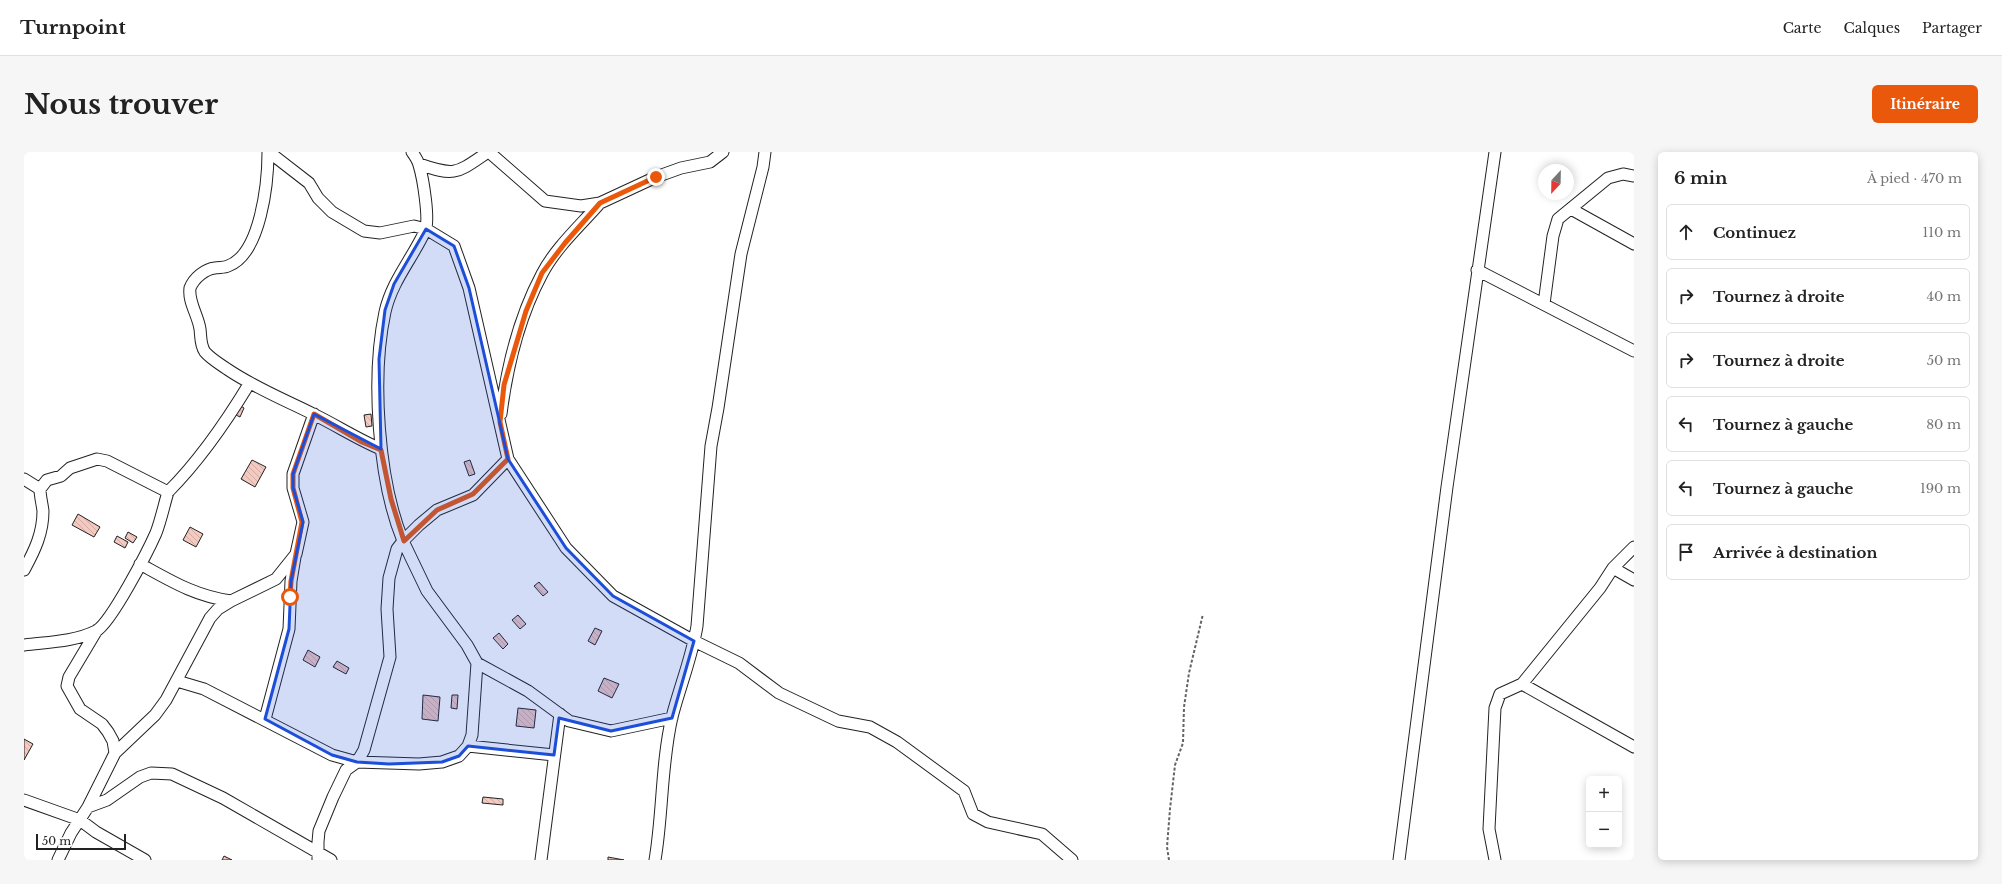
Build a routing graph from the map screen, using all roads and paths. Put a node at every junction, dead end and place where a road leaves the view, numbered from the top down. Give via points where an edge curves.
1 (268, 152) edge
2 (412, 152) edge
3 (489, 152) edge
4 (724, 152) edge
5 (765, 152) edge
6 (1495, 152) edge
7 (419, 164) junction
8 (1634, 176) edge
9 (600, 203) junction
10 (1570, 208) junction
11 (426, 230) junction
12 (1634, 244) edge
13 (1477, 270) junction
14 (1544, 304) junction
15 (1634, 351) edge
16 (249, 384) junction
17 (314, 414) junction
18 (500, 422) junction
19 (381, 450) junction
20 (508, 459) junction
21 (24, 479) edge
22 (40, 489) junction
23 (168, 492) junction
24 (404, 541) junction
25 (1634, 547) edge
26 (296, 554) junction
27 (140, 564) junction
28 (1613, 568) junction
29 (24, 570) edge
30 (1634, 580) edge
31 (231, 601) junction
32 (1203, 614) dead end
33 (97, 630) junction
34 (694, 641) junction
35 (24, 645) edge
36 (477, 663) junction
37 (177, 681) junction
38 (1522, 684) junction
39 (560, 714) junction
40 (672, 718) junction
41 (265, 719) junction
42 (468, 746) junction
43 (1634, 747) edge
44 (115, 753) junction
45 (554, 755) junction
46 (356, 762) junction
47 (24, 800) edge
48 (88, 807) junction
49 (80, 820) junction
50 (318, 856) edge
51 (58, 860) edge
52 (145, 860) edge
53 (331, 860) edge
54 (541, 860) edge
55 (655, 860) edge
56 (1072, 860) edge
57 (1169, 860) edge
58 (1399, 860) edge
59 (1495, 860) edge

1 - 11 street via 309,183 318,198 332,212 364,231 380,233 414,226
1 - 16 street via 264,201 250,243 238,261 227,267 213,268 200,274 189,293 197,314 204,351
2 - 7 street
3 - 7 street via 460,171 449,172
3 - 9 street via 545,201 581,206
4 - 9 street via 710,162 656,177
5 - 34 street via 741,254 711,446
6 - 13 street
7 - 11 street via 426,206
8 - 10 street via 1623,174 1608,178
9 - 18 street via 542,273 514,346 504,385
10 - 12 street
10 - 14 street via 1558,219 1553,236
11 - 18 street via 454,246 469,288
11 - 19 street via 394,284 385,310 378,359
13 - 14 street
13 - 58 street
14 - 15 street
16 - 17 street
16 - 23 street via 192,466
17 - 19 street
17 - 26 street via 293,474 293,488 302,522
18 - 20 street
19 - 24 street via 391,499
20 - 24 street via 473,494 437,510
20 - 34 street via 566,548 613,596
21 - 22 street
22 - 23 street via 47,480 61,476 70,468 97,459 107,461
22 - 29 street via 43,510 41,530 37,548
23 - 27 street via 156,532
24 - 36 street via 427,591 467,645
24 - 46 street via 397,549 389,578 387,610 390,657 364,750
25 - 28 street
26 - 31 street via 276,579
26 - 41 street via 291,581 289,629
27 - 31 street via 194,593
27 - 33 street via 115,608
28 - 30 street
28 - 38 street via 1600,588
31 - 37 street via 210,618
32 - 57 path via 1189,672 1184,707 1183,743 1175,765 1167,847
33 - 35 street via 75,638
33 - 44 street via 69,677 67,686 80,709 102,724 108,732 113,740
34 - 40 street
34 - 56 street via 739,663 779,693 838,721 870,727 897,742 964,791 973,814 988,822 1042,834
36 - 39 street via 528,691
36 - 42 street via 472,735
37 - 41 street via 204,689
37 - 44 street via 155,715
38 - 43 street
38 - 59 street via 1500,694 1495,708 1489,829
39 - 40 street via 569,721 611,731
39 - 45 street
40 - 55 street
41 - 46 street via 332,755
42 - 45 street
42 - 46 street via 459,756 442,762
44 - 48 street
45 - 54 street
46 - 50 street via 346,770 333,797 320,831
47 - 49 street
48 - 49 street
48 - 50 street via 107,800 140,777 151,773 172,774 223,798
49 - 51 street
49 - 52 street
50 - 53 street

